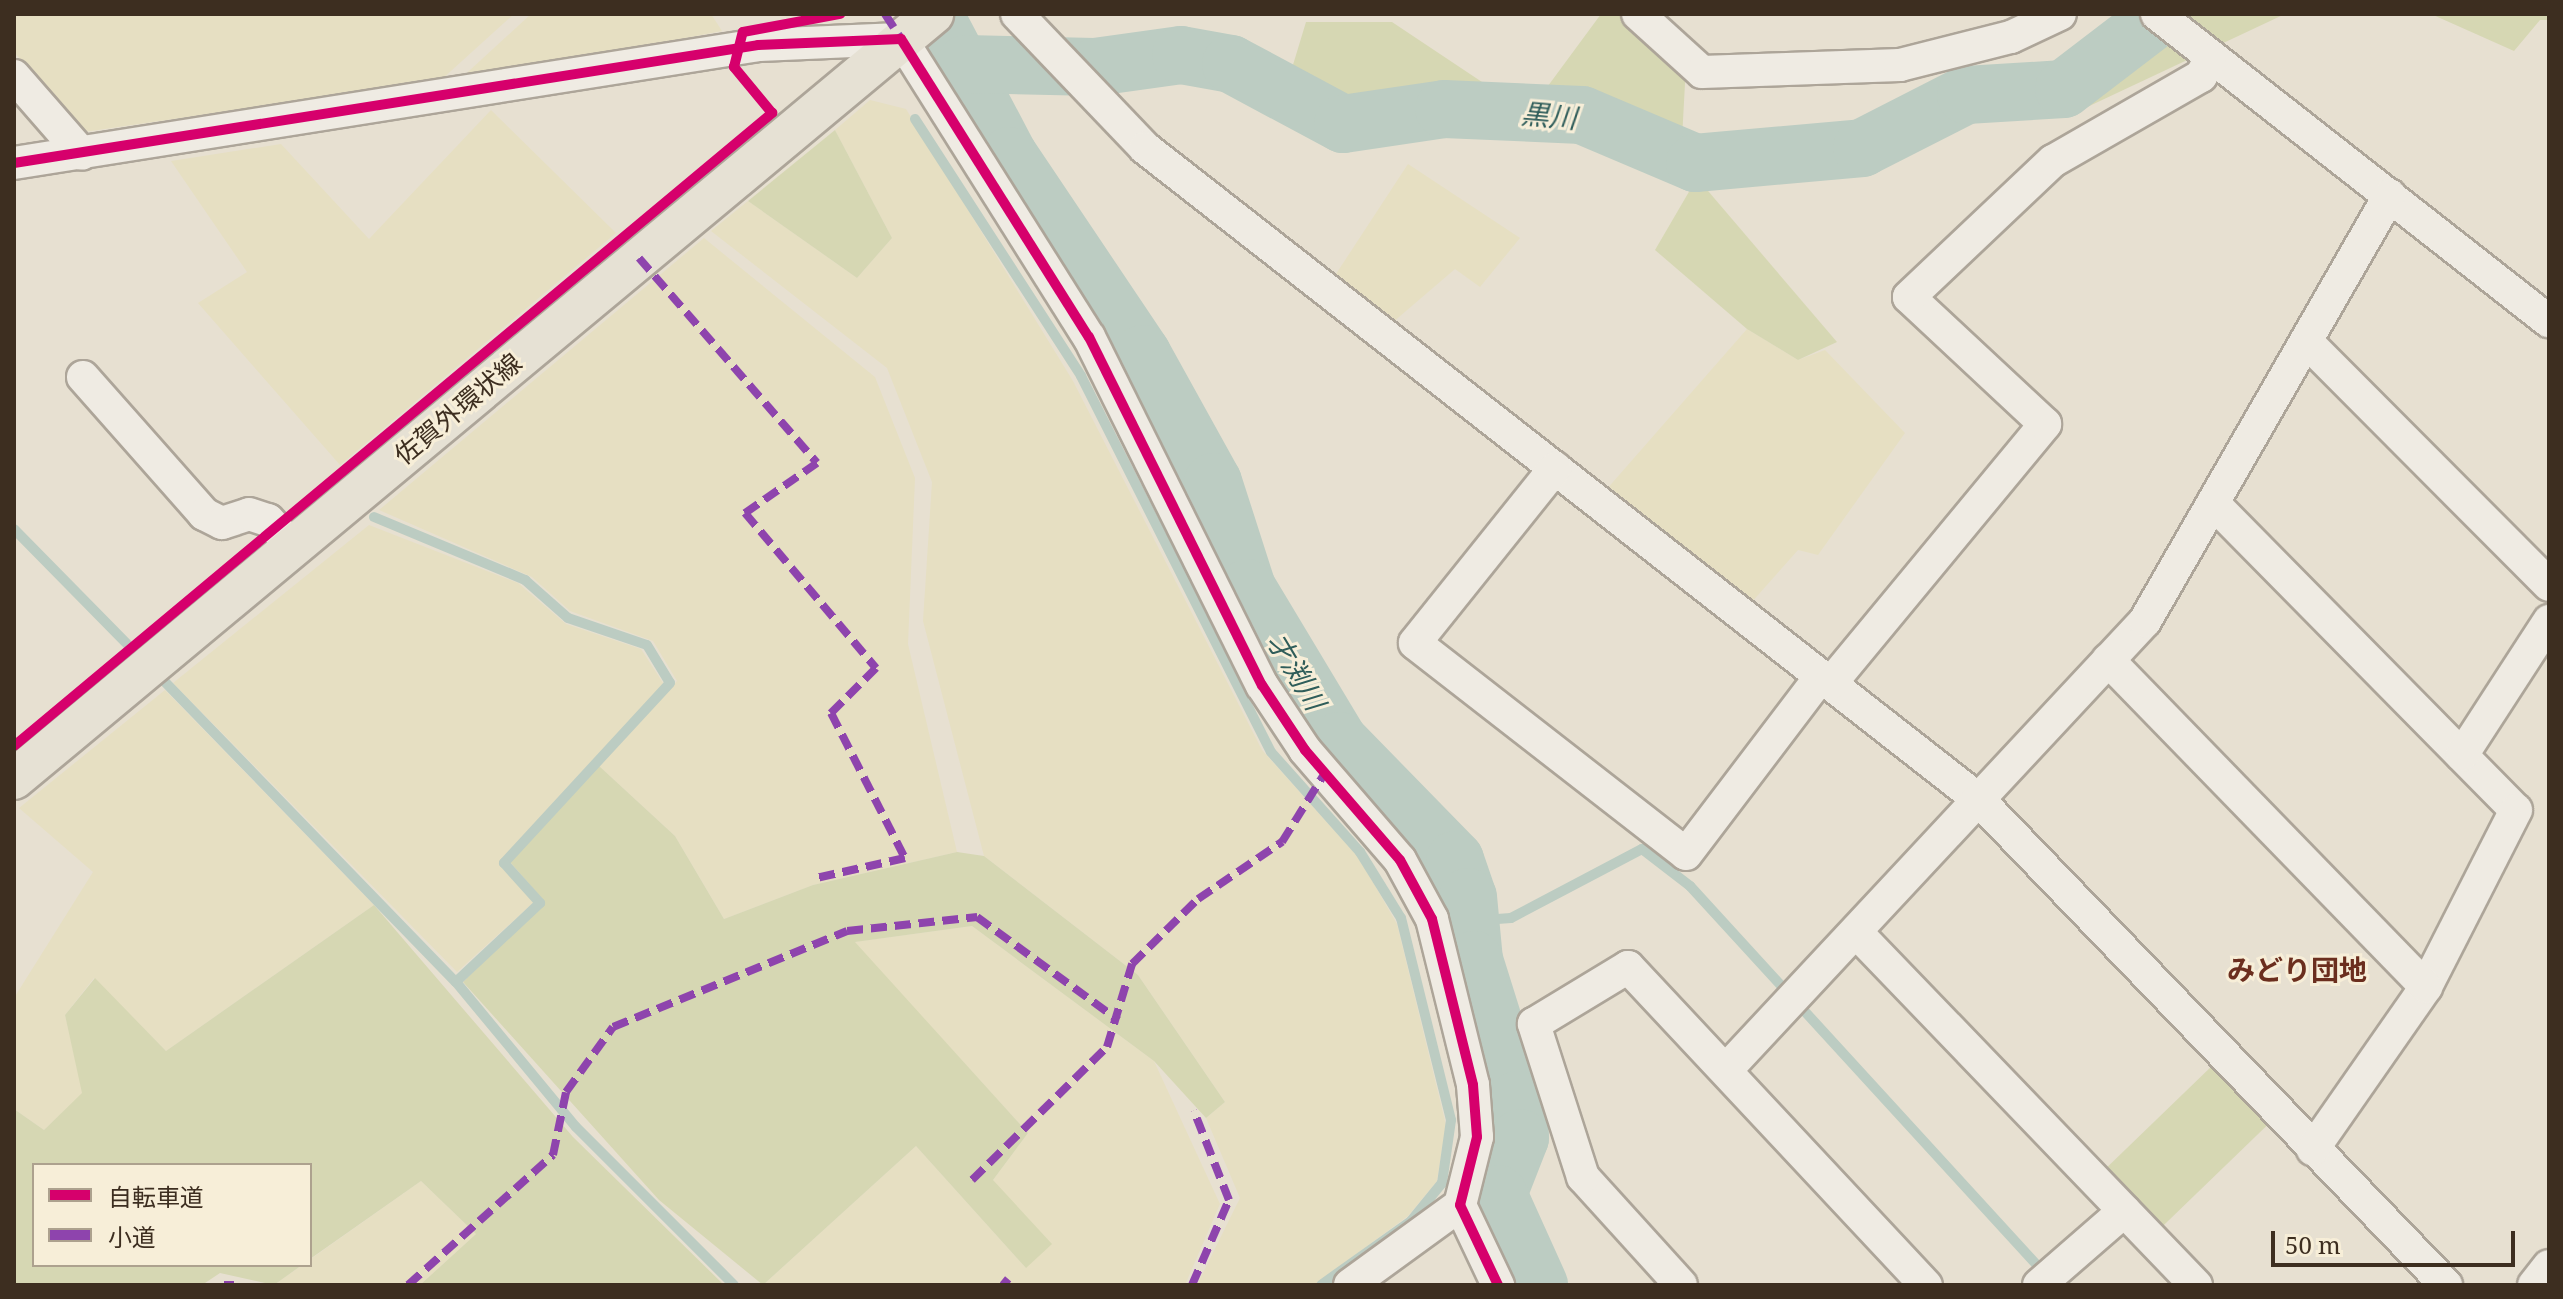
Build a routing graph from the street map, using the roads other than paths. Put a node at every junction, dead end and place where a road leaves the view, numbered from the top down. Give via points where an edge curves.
1 (933, 14) edge
2 (1638, 14) edge
3 (2060, 14) edge
4 (2157, 14) edge
5 (1019, 16) edge
6 (901, 39) junction
7 (2204, 56) junction
8 (14, 76) edge
9 (82, 154) junction
10 (14, 163) edge
11 (2390, 195) junction
12 (2549, 321) edge
13 (2306, 341) junction
14 (83, 377) dead end
15 (1555, 468) junction
16 (2213, 503) junction
17 (293, 547) junction
18 (2549, 585) edge
19 (2549, 621) edge
20 (2108, 660) junction
21 (1826, 680) junction
22 (2462, 755) junction
23 (14, 779) edge
24 (1978, 799) junction
25 (1857, 933) junction
26 (2426, 987) junction
27 (1726, 1070) junction
28 (2313, 1149) junction
29 (1460, 1205) junction
30 (2124, 1211) junction
31 (2549, 1266) edge
32 (2046, 1279) edge
33 (1350, 1285) edge
34 (1498, 1285) edge
35 (1681, 1285) edge
36 (1926, 1285) edge
37 (2196, 1285) edge
38 (2446, 1285) edge
39 (2534, 1285) edge

1 - 6 main road, 佐賀外環状線
2 - 3 street via 1702,72 1900,65 2011,37
4 - 7 street
5 - 15 street via 1145,148
6 - 9 street via 758,45
6 - 17 main road, 佐賀外環状線
6 - 29 street via 1089,337 1262,685 1305,750 1400,860 1432,919 1473,1085 1477,1137
7 - 11 street
7 - 21 street via 2201,76 2053,161 1909,297 2045,424
8 - 9 street
9 - 10 street
11 - 12 street
11 - 13 street
13 - 16 street
13 - 18 street
14 - 17 street via 204,514 222,523 249,514 268,520
15 - 21 street
15 - 21 street via 1415,643 1686,854
16 - 20 street via 2145,621
16 - 22 street
17 - 23 main road, 佐賀外環状線
19 - 22 street
20 - 24 street
20 - 26 street
21 - 24 street
22 - 26 street via 2516,810
24 - 25 street
24 - 28 street
25 - 27 street
25 - 30 street
26 - 28 street
27 - 35 street via 1628,967 1534,1024 1583,1177
27 - 36 street
28 - 38 street
29 - 33 street
29 - 34 street
30 - 32 street
30 - 37 street
31 - 39 street

